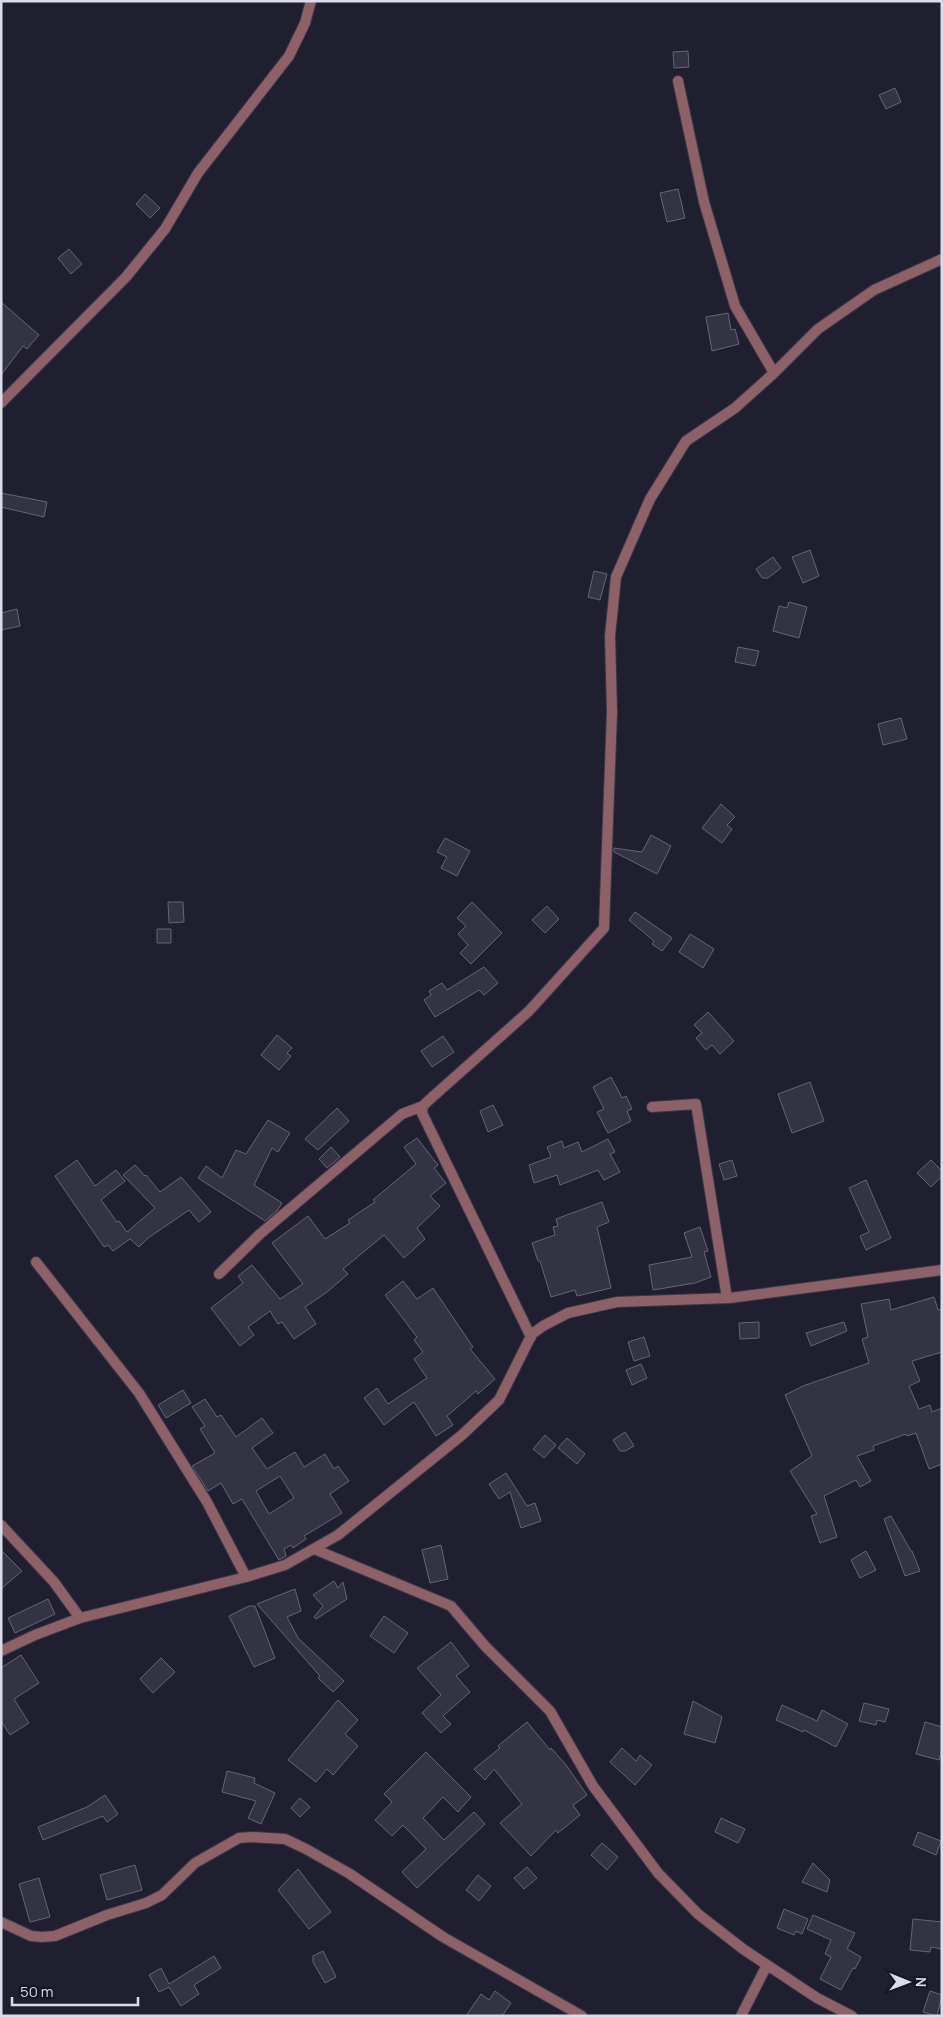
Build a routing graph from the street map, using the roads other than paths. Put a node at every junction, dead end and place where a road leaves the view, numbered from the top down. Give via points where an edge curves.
1 (311, 1) edge
2 (678, 81) dead end
3 (942, 259) edge
4 (774, 373) junction
5 (1, 403) edge
6 (423, 1106) junction
7 (652, 1107) dead end
8 (36, 1262) dead end
9 (942, 1270) edge
10 (219, 1274) dead end
11 (727, 1298) junction
12 (530, 1336) junction
13 (1, 1525) edge
14 (314, 1549) junction
15 (246, 1577) junction
16 (80, 1618) junction
17 (1, 1651) edge
18 (1, 1922) edge
19 (767, 1965) junction
20 (582, 2016) edge
21 (741, 2016) edge
22 (852, 2016) edge

1 - 5 street via 289,56 198,173 165,229 126,277
2 - 4 street via 704,202 735,306
3 - 4 street via 874,290 818,329
4 - 6 street via 735,408 686,441 650,499 616,577 610,636 612,712 604,928 529,1010
6 - 10 street via 402,1114 260,1234
6 - 12 street via 422,1113
7 - 11 street via 696,1104
8 - 15 street via 140,1393 207,1502
9 - 11 street
11 - 12 street via 618,1302 568,1313
12 - 14 street via 499,1400 462,1435 338,1535
13 - 16 street via 54,1582
14 - 15 street via 285,1565
14 - 19 street via 451,1606 485,1646 550,1711 593,1786 658,1873 698,1914
15 - 16 street
16 - 17 street
18 - 20 street via 32,1936 55,1936 162,1895 195,1863 239,1838 285,1839 350,1874 443,1937
19 - 21 street
19 - 22 street via 817,1998

